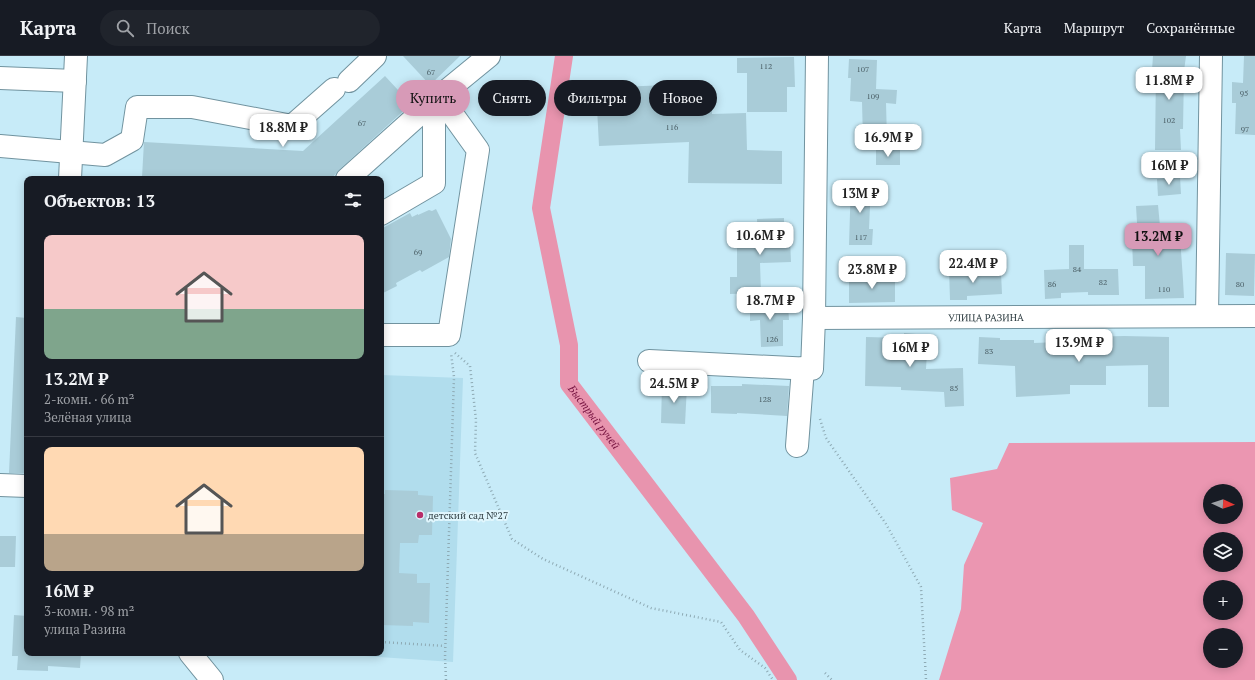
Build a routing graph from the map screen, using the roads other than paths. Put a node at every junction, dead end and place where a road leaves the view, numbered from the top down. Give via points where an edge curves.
1 (76, 56) edge
2 (375, 56) edge
3 (489, 56) edge
4 (817, 56) edge
5 (1211, 56) edge
6 (0, 78) edge
7 (460, 80) edge
8 (75, 81) junction
9 (418, 116) edge
10 (436, 116) edge
11 (451, 116) edge
12 (0, 146) edge
13 (72, 152) junction
14 (70, 176) edge
15 (350, 176) edge
16 (384, 212) edge
17 (1207, 316) junction
18 (1255, 316) edge
19 (814, 318) junction
20 (384, 335) edge
21 (649, 361) dead end
22 (807, 369) junction
23 (797, 446) dead end
24 (0, 485) edge
25 (24, 486) edge
26 (192, 656) edge
27 (212, 680) edge

1 - 8 street
2 - 13 street via 292,126 192,108 137,107 132,140 106,155
3 - 7 street
4 - 19 street
5 - 17 street
6 - 8 street
8 - 13 street
9 - 15 street
10 - 16 street via 434,183
11 - 20 street via 478,150 449,335
12 - 13 street
13 - 14 street
17 - 18 street, УЛИЦА РАЗИНА
17 - 19 street, УЛИЦА РАЗИНА
19 - 22 street
21 - 22 street
22 - 23 street
24 - 25 street
26 - 27 street

